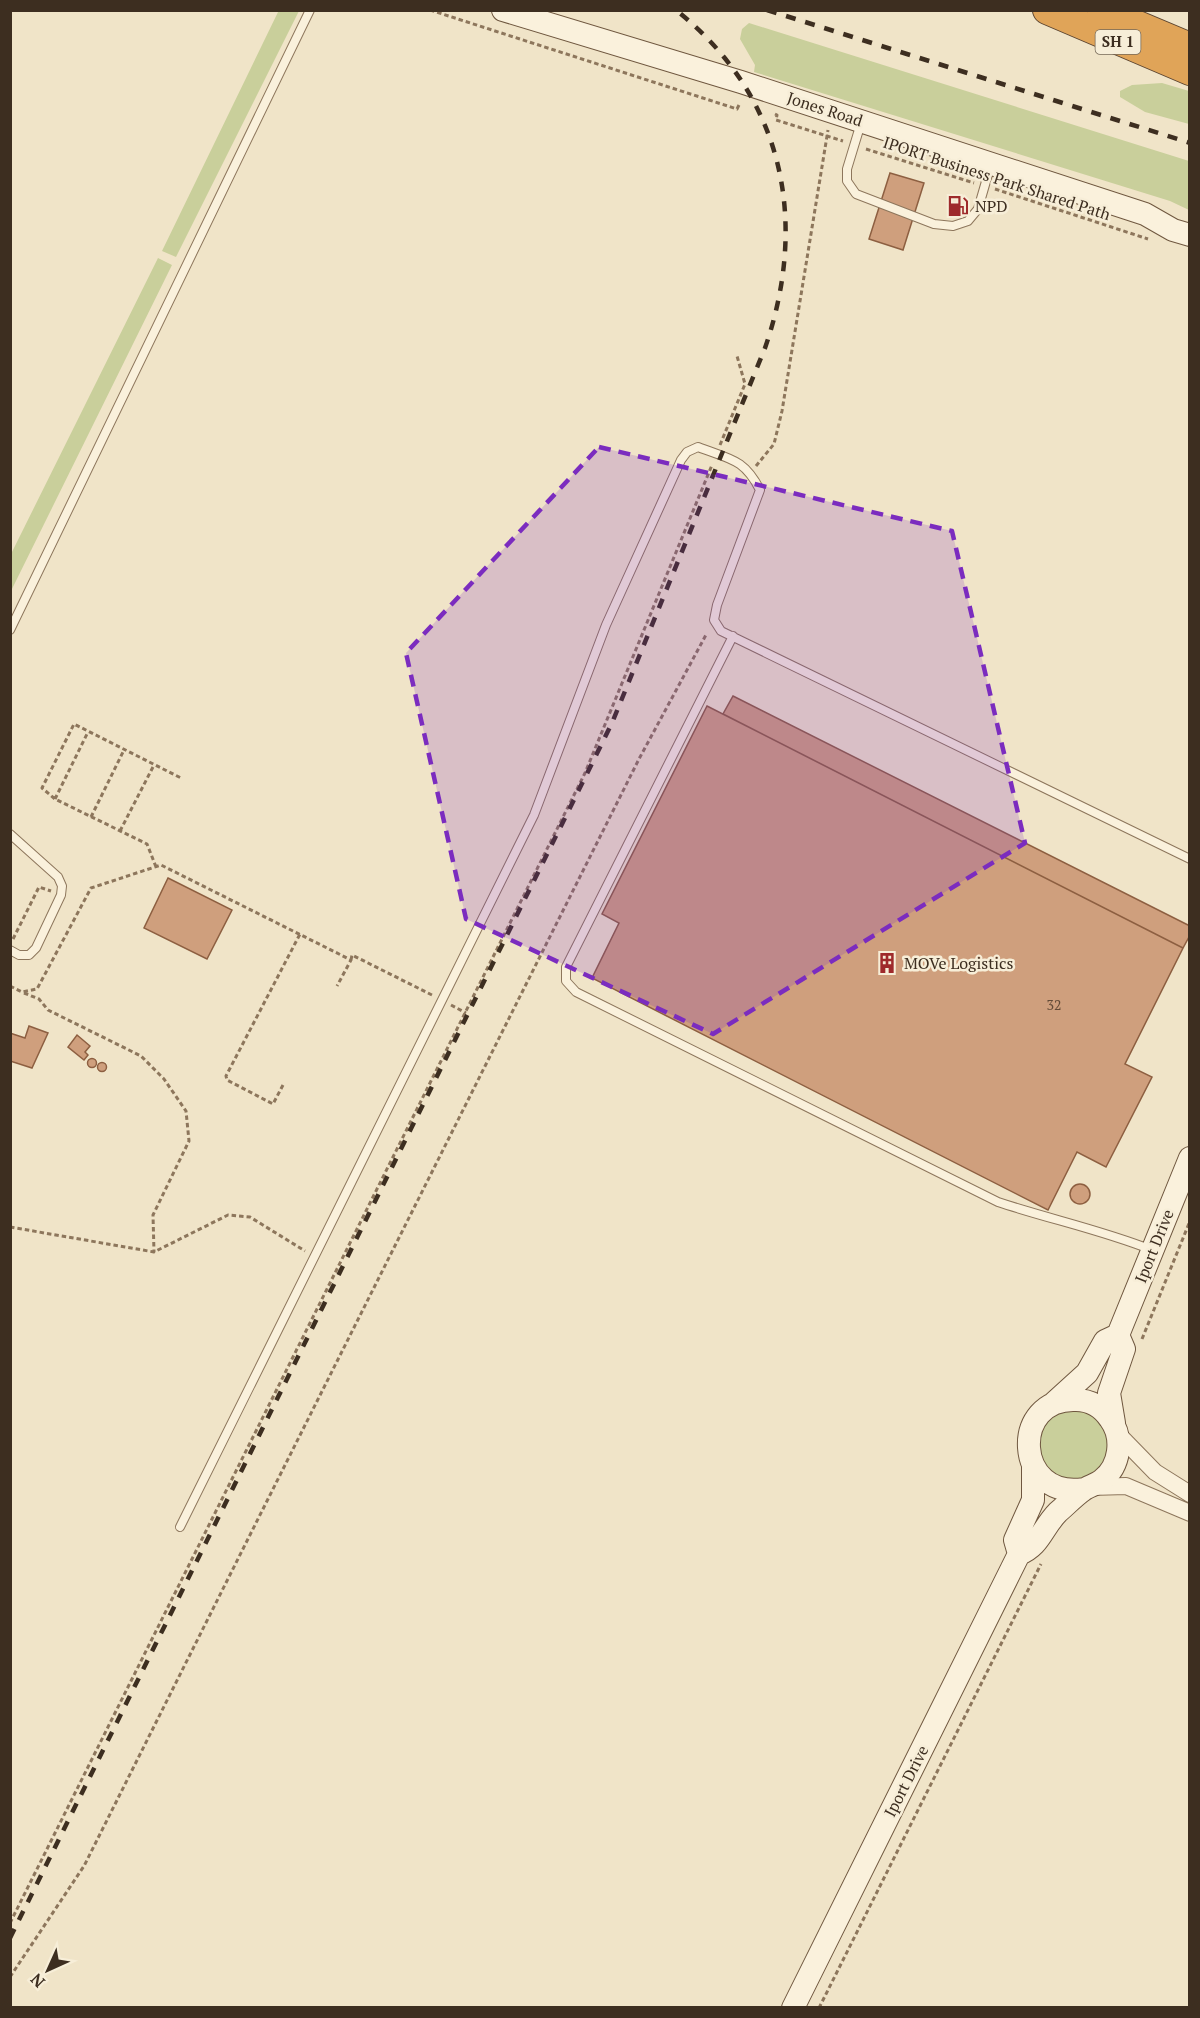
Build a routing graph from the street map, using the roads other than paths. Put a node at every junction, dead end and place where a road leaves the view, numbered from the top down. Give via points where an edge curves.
1 (310, 10) edge
2 (503, 10) edge
3 (1047, 10) edge
4 (1102, 10) edge
5 (1190, 47) edge
6 (1190, 71) edge
7 (861, 121) junction
8 (991, 163) junction
9 (1145, 214) junction
10 (1190, 219) edge
11 (1190, 236) edge
12 (10, 630) edge
13 (733, 636) junction
14 (10, 834) edge
15 (1190, 859) edge
16 (10, 950) edge
17 (1190, 1158) edge
18 (1152, 1250) junction
19 (1118, 1335) junction
20 (1049, 1407) junction
21 (1115, 1428) junction
22 (1033, 1465) junction
23 (1086, 1489) junction
24 (1190, 1494) edge
25 (1190, 1513) edge
26 (180, 1527) dead end
27 (1019, 1554) junction
28 (793, 2007) edge

1 - 12 lane
2 - 7 street, Jones Road
3 - 6 highway, SH 1
4 - 5 highway, SH 1
7 - 8 street, Jones Road
7 - 8 lane via 847,169 847,181 856,194 934,224 953,226 968,220 978,209
8 - 9 street, Jones Road
9 - 10 street, Jones Road
9 - 11 street, Jones Road
13 - 15 lane
13 - 18 lane via 567,968 566,981 576,992 998,1202 1057,1222 1115,1235
13 - 26 lane via 721,631 714,620 760,490 743,464 698,447 681,460 606,625 534,815
14 - 16 lane via 58,877 62,886 36,948 29,955
17 - 18 street, Iport Drive
18 - 19 street, Iport Drive
19 - 20 street, Iport Drive via 1105,1341 1087,1373
19 - 21 street, Iport Drive via 1124,1349 1109,1393
20 - 21 street via 1068,1400 1083,1400 1101,1409
20 - 22 street via 1034,1421 1029,1435 1028,1451
21 - 23 street via 1118,1452 1114,1466 1101,1481
21 - 24 street via 1155,1472
22 - 23 street via 1054,1486
22 - 27 street, Iport Drive via 1033,1500 1015,1540
23 - 25 street via 1126,1486
23 - 27 street, Iport Drive via 1049,1522 1032,1549
27 - 28 street, Iport Drive

